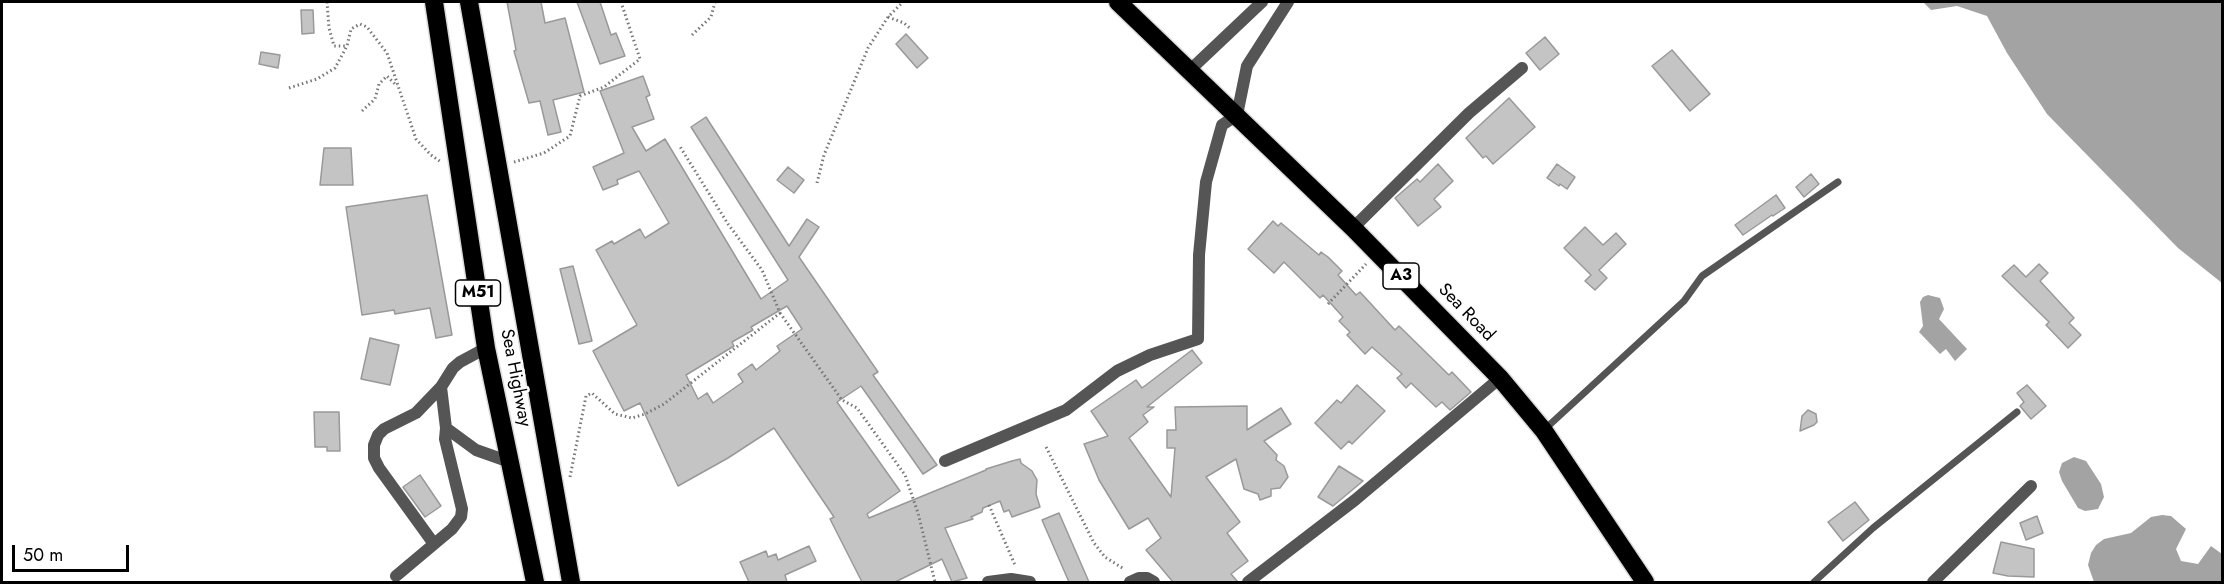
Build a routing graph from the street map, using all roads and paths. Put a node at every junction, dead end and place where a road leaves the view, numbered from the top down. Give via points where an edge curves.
1 (327, 2) edge
2 (434, 2) edge
3 (469, 2) edge
4 (621, 2) edge
5 (715, 2) edge
6 (903, 2) edge
7 (1118, 2) edge
8 (1262, 2) edge
9 (1288, 2) edge
10 (888, 17) junction
11 (912, 29) dead end
12 (692, 35) dead end
13 (347, 46) junction
14 (1522, 68) dead end
15 (1189, 71) junction
16 (289, 87) dead end
17 (398, 87) junction
18 (362, 111) dead end
19 (1237, 115) junction
20 (679, 145) dead end
21 (497, 166) junction
22 (460, 174) junction
23 (1838, 182) dead end
24 (817, 183) dead end
25 (1353, 228) junction
26 (1380, 255) junction
27 (1328, 304) dead end
28 (780, 313) junction
29 (486, 348) junction
30 (1500, 378) junction
31 (441, 387) junction
32 (2017, 412) dead end
33 (446, 428) junction
34 (1544, 431) junction
35 (1046, 447) dead end
36 (945, 461) dead end
37 (510, 462) junction
38 (2031, 486) dead end
39 (989, 505) dead end
40 (558, 507) junction
41 (434, 544) junction
42 (396, 576) dead end
43 (1135, 580) edge
44 (535, 582) edge
45 (571, 582) edge
46 (935, 582) edge
47 (988, 582) edge
48 (1028, 582) edge
49 (1154, 582) edge
50 (1248, 582) edge
51 (1646, 582) edge
52 (1815, 582) edge
53 (1933, 582) edge

1 - 13 path via 333,46
2 - 22 highway, Sea Highway / M51
3 - 21 highway, Sea Highway / M51
4 - 21 path via 640,58 604,87 580,96 570,136 544,153
5 - 12 path via 711,17
6 - 10 path
7 - 15 highway, Sea Road / A3
8 - 15 street
9 - 19 street via 1247,66
10 - 11 path
10 - 24 path via 868,48 850,88
13 - 16 path via 335,68 317,79
13 - 17 path via 351,29 360,24 366,27 387,53
14 - 25 street via 1469,113
15 - 19 highway, Sea Road / A3
17 - 18 path via 387,76 379,84 375,99
17 - 22 path via 416,140
19 - 25 highway, Sea Road / A3
19 - 36 street via 1222,125 1206,182 1199,255 1198,339 1117,371 1066,410
20 - 28 path via 762,270
21 - 40 highway, Sea Highway / M51
22 - 29 highway, Sea Highway / M51
23 - 34 lane via 1701,276 1684,301
25 - 26 highway, Sea Road / A3
26 - 27 path via 1367,263
26 - 30 highway, Sea Road / A3
28 - 40 path via 664,404 645,414 632,418 615,414 592,393 586,396 570,476
28 - 46 path via 842,400 857,408 905,475
29 - 31 street via 453,368
29 - 37 highway, Sea Highway / M51
30 - 34 highway, Sea Road / A3
30 - 50 street via 1355,500
31 - 33 street
31 - 41 street via 416,413 384,429 374,445 379,468
32 - 52 lane via 1873,528
33 - 37 street via 476,450
33 - 41 street via 445,439 462,509 457,524
34 - 51 highway, Sea Road / A3
35 - 43 path via 1094,543 1105,557
37 - 44 highway, Sea Highway / M51
38 - 53 street
39 - 48 path via 1018,572
40 - 45 highway, Sea Highway / M51
41 - 42 street
43 - 49 street via 1147,578
47 - 48 street

